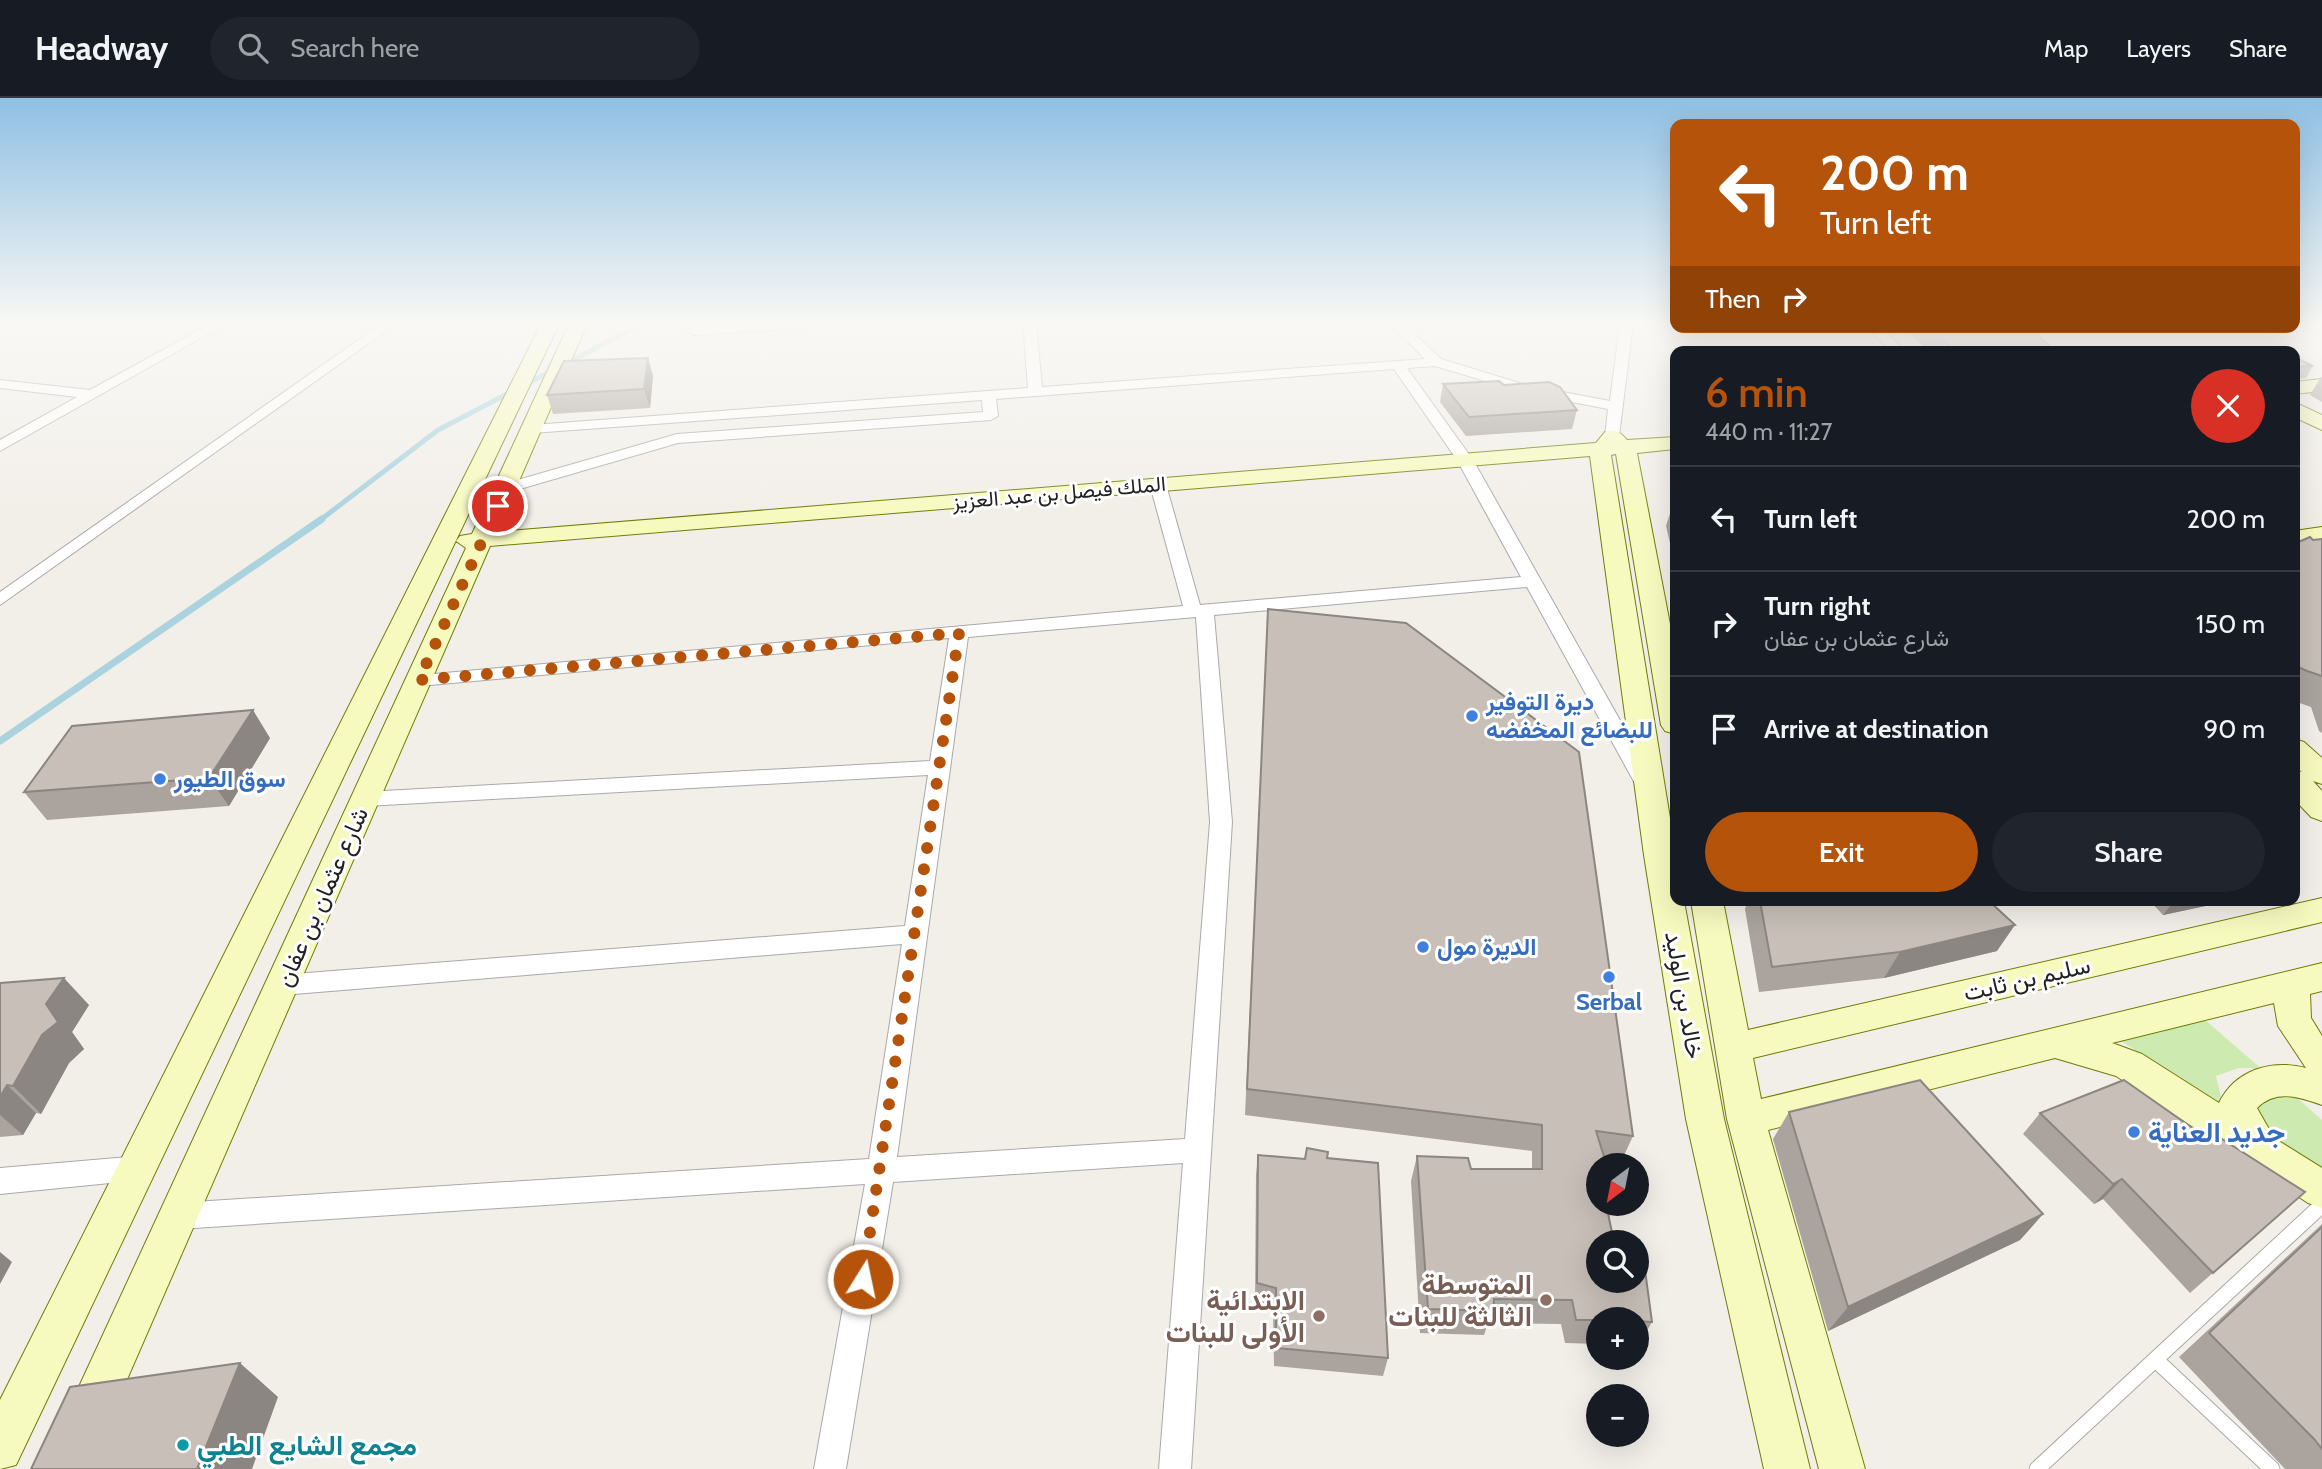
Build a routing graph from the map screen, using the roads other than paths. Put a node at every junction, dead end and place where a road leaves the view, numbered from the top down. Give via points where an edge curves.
1 (33, 388) edge
2 (105, 388) edge
3 (300, 388) edge
4 (519, 388) edge
5 (550, 388) edge
6 (1035, 388) edge
7 (1089, 388) edge
8 (1414, 388) edge
9 (1521, 388) edge
10 (1619, 388) edge
11 (1035, 392) junction
12 (2300, 393) edge
13 (92, 395) junction
14 (988, 395) junction
15 (2322, 407) edge
16 (2300, 411) edge
17 (2322, 424) edge
18 (532, 429) junction
19 (1670, 432) edge
20 (1613, 435) junction
21 (1670, 442) edge
22 (0, 446) edge
23 (1461, 454) junction
24 (1158, 485) junction
25 (506, 488) junction
26 (486, 532) junction
27 (2322, 534) edge
28 (447, 535) junction
29 (2300, 537) edge
30 (2322, 553) edge
31 (2300, 556) edge
32 (1530, 581) junction
33 (0, 600) edge
34 (1199, 612) junction
35 (959, 633) junction
36 (419, 680) junction
37 (1670, 697) edge
38 (2300, 754) edge
39 (940, 767) junction
40 (2322, 774) edge
41 (2300, 789) edge
42 (1652, 795) junction
43 (366, 799) junction
44 (2312, 806) edge
45 (1670, 905) edge
46 (1670, 906) edge
47 (1708, 906) edge
48 (2322, 910) edge
49 (916, 934) junction
50 (2308, 981) edge
51 (282, 985) junction
52 (2051, 1044) junction
53 (1733, 1048) junction
54 (2322, 1061) edge
55 (2322, 1089) edge
56 (1746, 1119) junction
57 (1198, 1150) junction
58 (2261, 1150) junction
59 (140, 1168) junction
60 (881, 1170) junction
61 (0, 1181) edge
62 (2322, 1190) edge
63 (2322, 1205) edge
64 (178, 1216) junction
65 (2157, 1361) junction
66 (0, 1449) edge
67 (64, 1469) edge
68 (830, 1469) edge
69 (1175, 1469) edge
70 (1787, 1469) edge
71 (1842, 1469) edge
72 (2037, 1469) edge
73 (2272, 1469) edge

1 - 13 street
2 - 13 street
3 - 33 street
4 - 28 street, شارع عثمان بن عفان
5 - 18 street, شارع عثمان بن عفان
6 - 11 street
7 - 11 street
8 - 23 street
9 - 20 street via 1567,399
10 - 20 street, خالد بن الوليد
11 - 14 street
12 - 15 street
13 - 22 street
14 - 18 street
14 - 25 street via 991,416 677,439
16 - 17 street
18 - 25 street, شارع عثمان بن عفان
19 - 20 street, الملك فيصل بن عبد العزيز
20 - 21 street, الملك فيصل بن عبد العزيز
20 - 23 street, الملك فيصل بن عبد العزيز
20 - 37 street, خالد بن الوليد via 1626,452
20 - 42 street, خالد بن الوليد via 1600,453
23 - 24 street, الملك فيصل بن عبد العزيز
23 - 26 street, الملك فيصل بن عبد العزيز
23 - 32 street
24 - 26 street, الملك فيصل بن عبد العزيز
24 - 34 street
25 - 26 street, شارع عثمان بن عفان
26 - 28 street, الملك فيصل بن عبد العزيز
26 - 36 street, شارع عثمان بن عفان
27 - 29 street
28 - 59 street, شارع عثمان بن عفان
30 - 31 street
32 - 34 street
32 - 42 street
34 - 35 street
34 - 57 street via 1221,822
35 - 36 street
35 - 39 street
36 - 43 street, شارع عثمان بن عفان
38 - 40 street
39 - 43 street
39 - 49 street
41 - 44 street
42 - 45 street, خالد بن الوليد
43 - 51 street, شارع عثمان بن عفان
46 - 70 street, خالد بن الوليد via 1705,1119
47 - 53 street, خالد بن الوليد
48 - 53 street, سليم بن ثابت
49 - 51 street
49 - 60 street
50 - 52 street
50 - 54 street via 2289,1005 2292,1021
51 - 64 street, شارع عثمان بن عفان
52 - 56 street
52 - 58 street via 2091,1051 2129,1065
53 - 56 street, خالد بن الوليد
55 - 58 street via 2286,1080 2260,1082 2244,1092 2236,1107
56 - 71 street, خالد بن الوليد
57 - 60 street
57 - 69 street
58 - 62 street
59 - 61 street
59 - 66 street, شارع عثمان بن عفان
60 - 64 street
60 - 68 street
63 - 65 lane
64 - 67 street, شارع عثمان بن عفان
65 - 72 lane
65 - 73 lane

